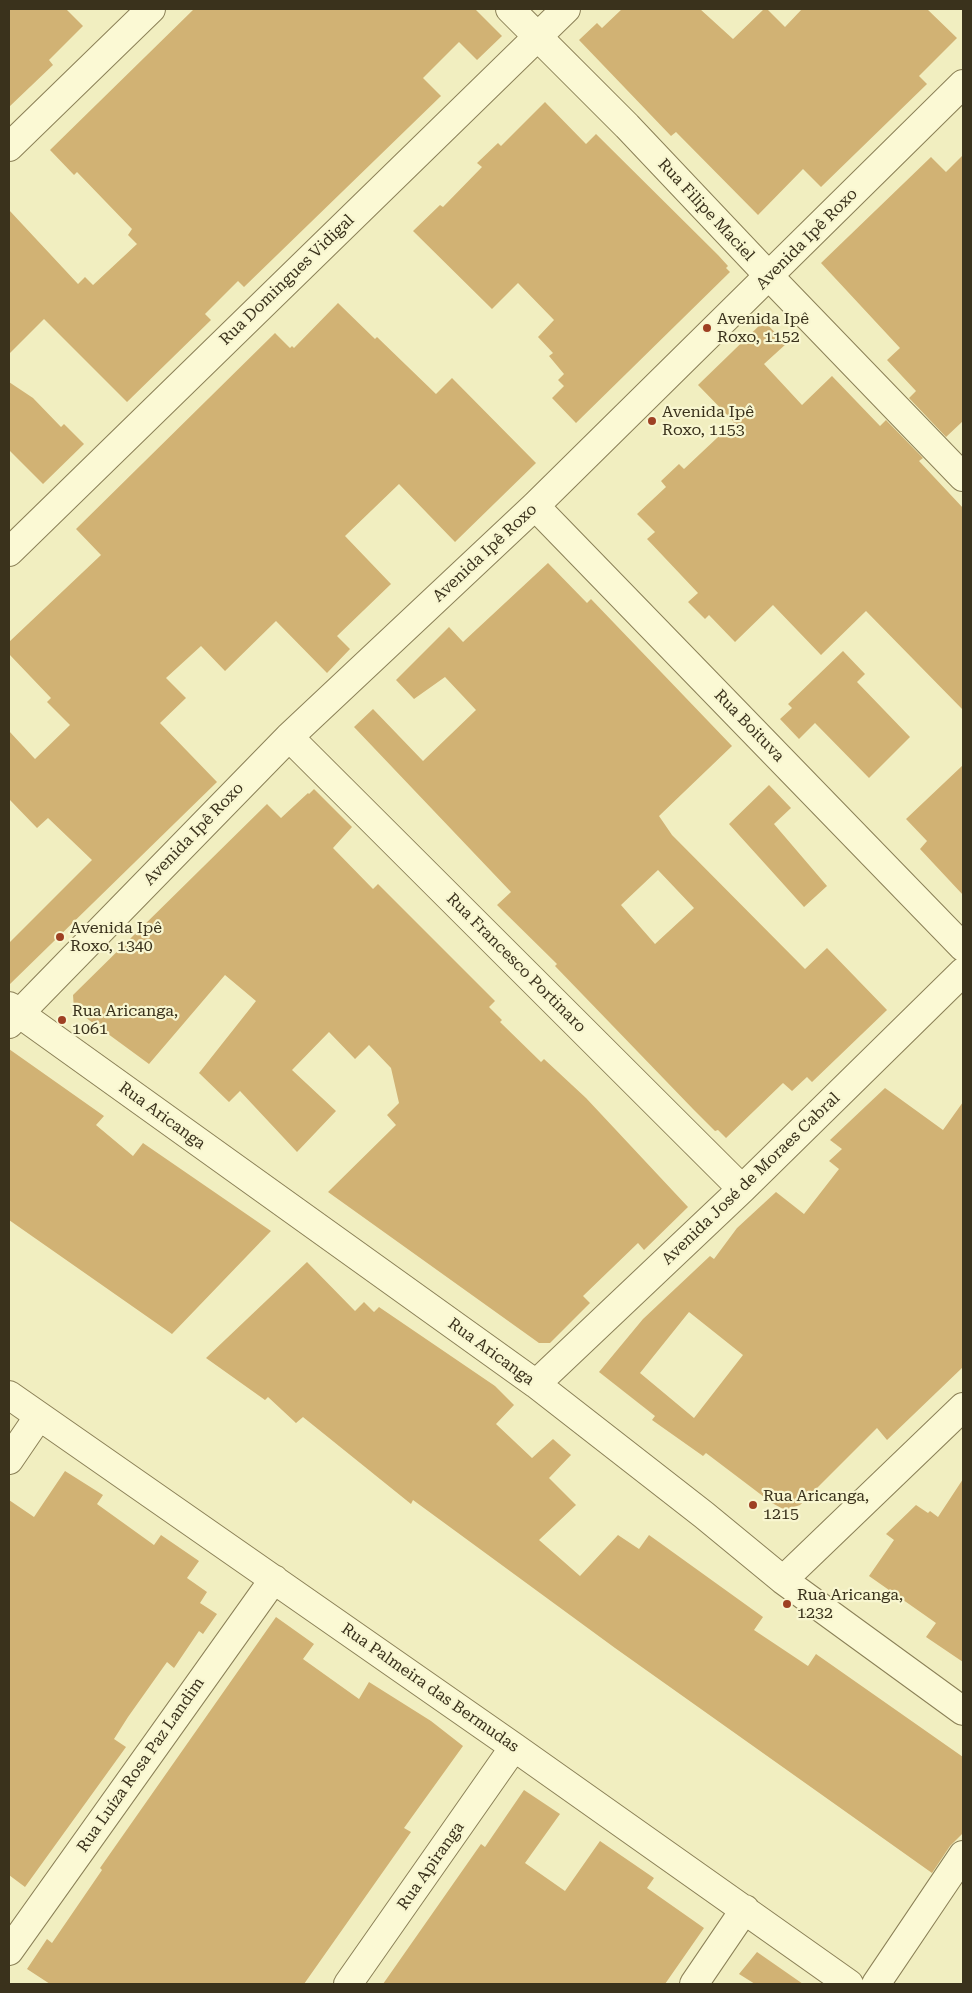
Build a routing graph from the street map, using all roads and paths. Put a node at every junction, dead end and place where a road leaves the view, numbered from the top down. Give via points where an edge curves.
1 (151, 9) edge
2 (510, 9) edge
3 (566, 9) edge
4 (536, 37) junction
5 (963, 84) edge
6 (9, 147) edge
7 (769, 276) junction
8 (963, 477) edge
9 (535, 506) junction
10 (9, 552) edge
11 (289, 737) junction
12 (963, 947) edge
13 (963, 972) edge
14 (12, 1014) edge
15 (742, 1189) junction
16 (536, 1384) junction
17 (9, 1395) edge
18 (963, 1407) edge
19 (39, 1416) junction
20 (9, 1460) edge
21 (274, 1579) junction
22 (782, 1580) junction
23 (963, 1711) edge
24 (514, 1747) junction
25 (963, 1855) edge
26 (745, 1909) junction
27 (9, 1952) edge
28 (348, 1984) edge
29 (694, 1984) edge
30 (849, 1984) edge
31 (876, 1984) edge

1 - 6 street
2 - 4 street, Rua Filipe Maciel
3 - 4 street, Rua Domingues Vidigal
4 - 7 street, Rua Filipe Maciel via 627,126
4 - 10 street, Rua Domingues Vidigal
5 - 7 street, Avenida Ipê Roxo
7 - 8 street, Rua Filipe Maciel
7 - 9 street, Avenida Ipê Roxo
9 - 11 street, Avenida Ipê Roxo
9 - 12 street, Rua Boituva
11 - 14 street, Avenida Ipê Roxo
11 - 15 street, Rua Francesco Portinaro
13 - 15 street, Avenida José de Moraes Cabral
14 - 16 street, Rua Aricanga
15 - 16 street, Avenida José de Moraes Cabral
16 - 22 street, Rua Aricanga
17 - 19 street, Rua Palmeira das Bermudas
18 - 22 street
19 - 20 street
19 - 21 street, Rua Palmeira das Bermudas
21 - 24 street, Rua Palmeira das Bermudas
21 - 27 street, Rua Luíza Rosa Paz Landim
22 - 23 street, Rua Aricanga
24 - 26 street, Rua Palmeira das Bermudas
24 - 28 street, Rua Apiranga
25 - 31 street
26 - 29 street
26 - 30 street, Rua Palmeira das Bermudas

